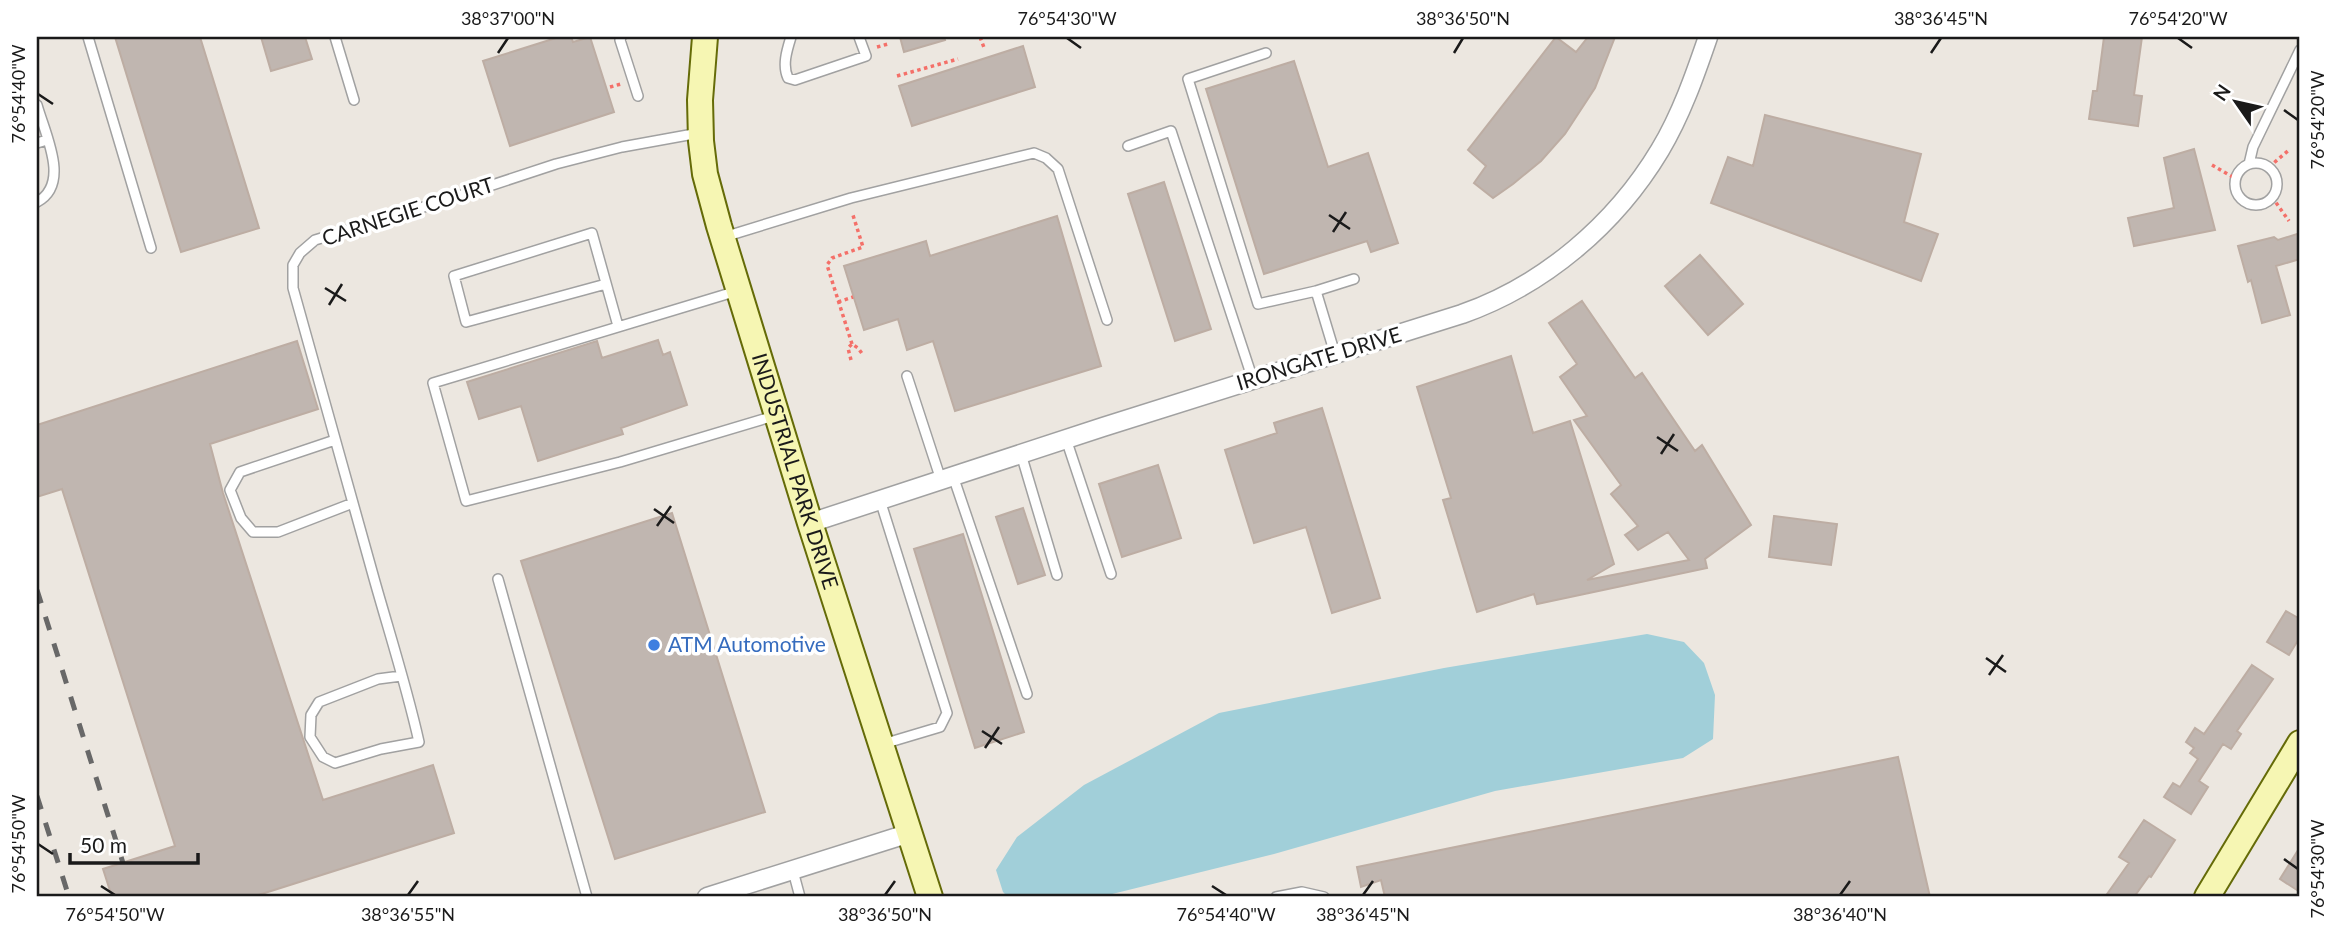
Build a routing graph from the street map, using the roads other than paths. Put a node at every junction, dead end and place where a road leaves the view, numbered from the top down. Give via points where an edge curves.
1 (88, 37) edge
2 (335, 37) edge
3 (621, 37) edge
4 (705, 37) edge
5 (791, 37) edge
6 (859, 37) edge
7 (1708, 37) edge
8 (2300, 50) edge
9 (1266, 53) dead end
10 (638, 96) dead end
11 (354, 100) dead end
12 (37, 105) edge
13 (701, 132) junction
14 (47, 140) junction
15 (37, 143) edge
16 (1128, 146) dead end
17 (2249, 164) junction
18 (37, 202) edge
19 (722, 238) junction
20 (151, 248) dead end
21 (1354, 279) dead end
22 (606, 284) junction
23 (738, 291) junction
24 (1316, 291) junction
25 (1107, 320) dead end
26 (618, 326) junction
27 (1335, 354) junction
28 (907, 376) dead end
29 (1253, 380) junction
30 (777, 416) junction
31 (1066, 439) junction
32 (335, 440) junction
33 (1021, 454) junction
34 (947, 478) junction
35 (880, 500) junction
36 (353, 503) junction
37 (810, 523) junction
38 (1111, 574) dead end
39 (1057, 575) dead end
40 (498, 579) dead end
41 (401, 676) junction
42 (1027, 694) dead end
43 (2300, 743) edge
44 (881, 744) junction
45 (910, 833) junction
46 (793, 871) junction
47 (2214, 895) edge
48 (587, 897) edge
49 (708, 897) edge
50 (800, 897) edge
51 (930, 897) edge
52 (1276, 897) edge
53 (1324, 897) edge

1 - 20 lane
2 - 11 lane
3 - 10 lane
4 - 13 street, INDUSTRIAL PARK DRIVE
5 - 6 lane via 786,72 795,80 866,56
7 - 27 street, IRONGATE DRIVE via 1660,151 1586,240 1543,274 1491,303
8 - 17 lane
9 - 24 lane via 1188,79 1258,304
12 - 14 lane
13 - 19 street, INDUSTRIAL PARK DRIVE via 705,173
13 - 32 lane, CARNEGIE COURT via 556,164 315,240 293,265 293,288
14 - 15 lane
14 - 18 lane via 55,180 48,195
16 - 29 lane via 1171,131
17 - 17 lane via 2269,167 2277,185 2272,197 2260,204 2247,203 2237,193 2236,179
19 - 23 street, INDUSTRIAL PARK DRIVE
19 - 25 lane via 851,198 1034,153 1058,169
21 - 24 lane
22 - 22 lane via 592,233 454,276 466,322
22 - 26 lane
23 - 26 lane
23 - 30 street, INDUSTRIAL PARK DRIVE
24 - 27 lane
26 - 30 lane via 433,383 466,500
27 - 29 street, IRONGATE DRIVE
28 - 34 lane
29 - 31 street, IRONGATE DRIVE
30 - 37 street, INDUSTRIAL PARK DRIVE
31 - 33 street, IRONGATE DRIVE
31 - 38 lane
32 - 36 lane, CARNEGIE COURT
32 - 36 lane via 240,472 230,490 241,518 253,532 278,531
33 - 34 street, IRONGATE DRIVE
33 - 39 lane
34 - 35 street, IRONGATE DRIVE
34 - 42 lane
35 - 37 street, IRONGATE DRIVE
35 - 44 lane via 947,713 940,727
36 - 41 lane, CARNEGIE COURT
37 - 44 street, INDUSTRIAL PARK DRIVE
40 - 48 lane
41 - 41 lane, CARNEGIE COURT via 378,678 319,702 311,715 310,737 323,758 335,763 419,742
43 - 47 street
44 - 45 street, INDUSTRIAL PARK DRIVE
45 - 46 street
45 - 51 street, INDUSTRIAL PARK DRIVE
46 - 49 street
46 - 50 lane
52 - 53 lane via 1302,892

